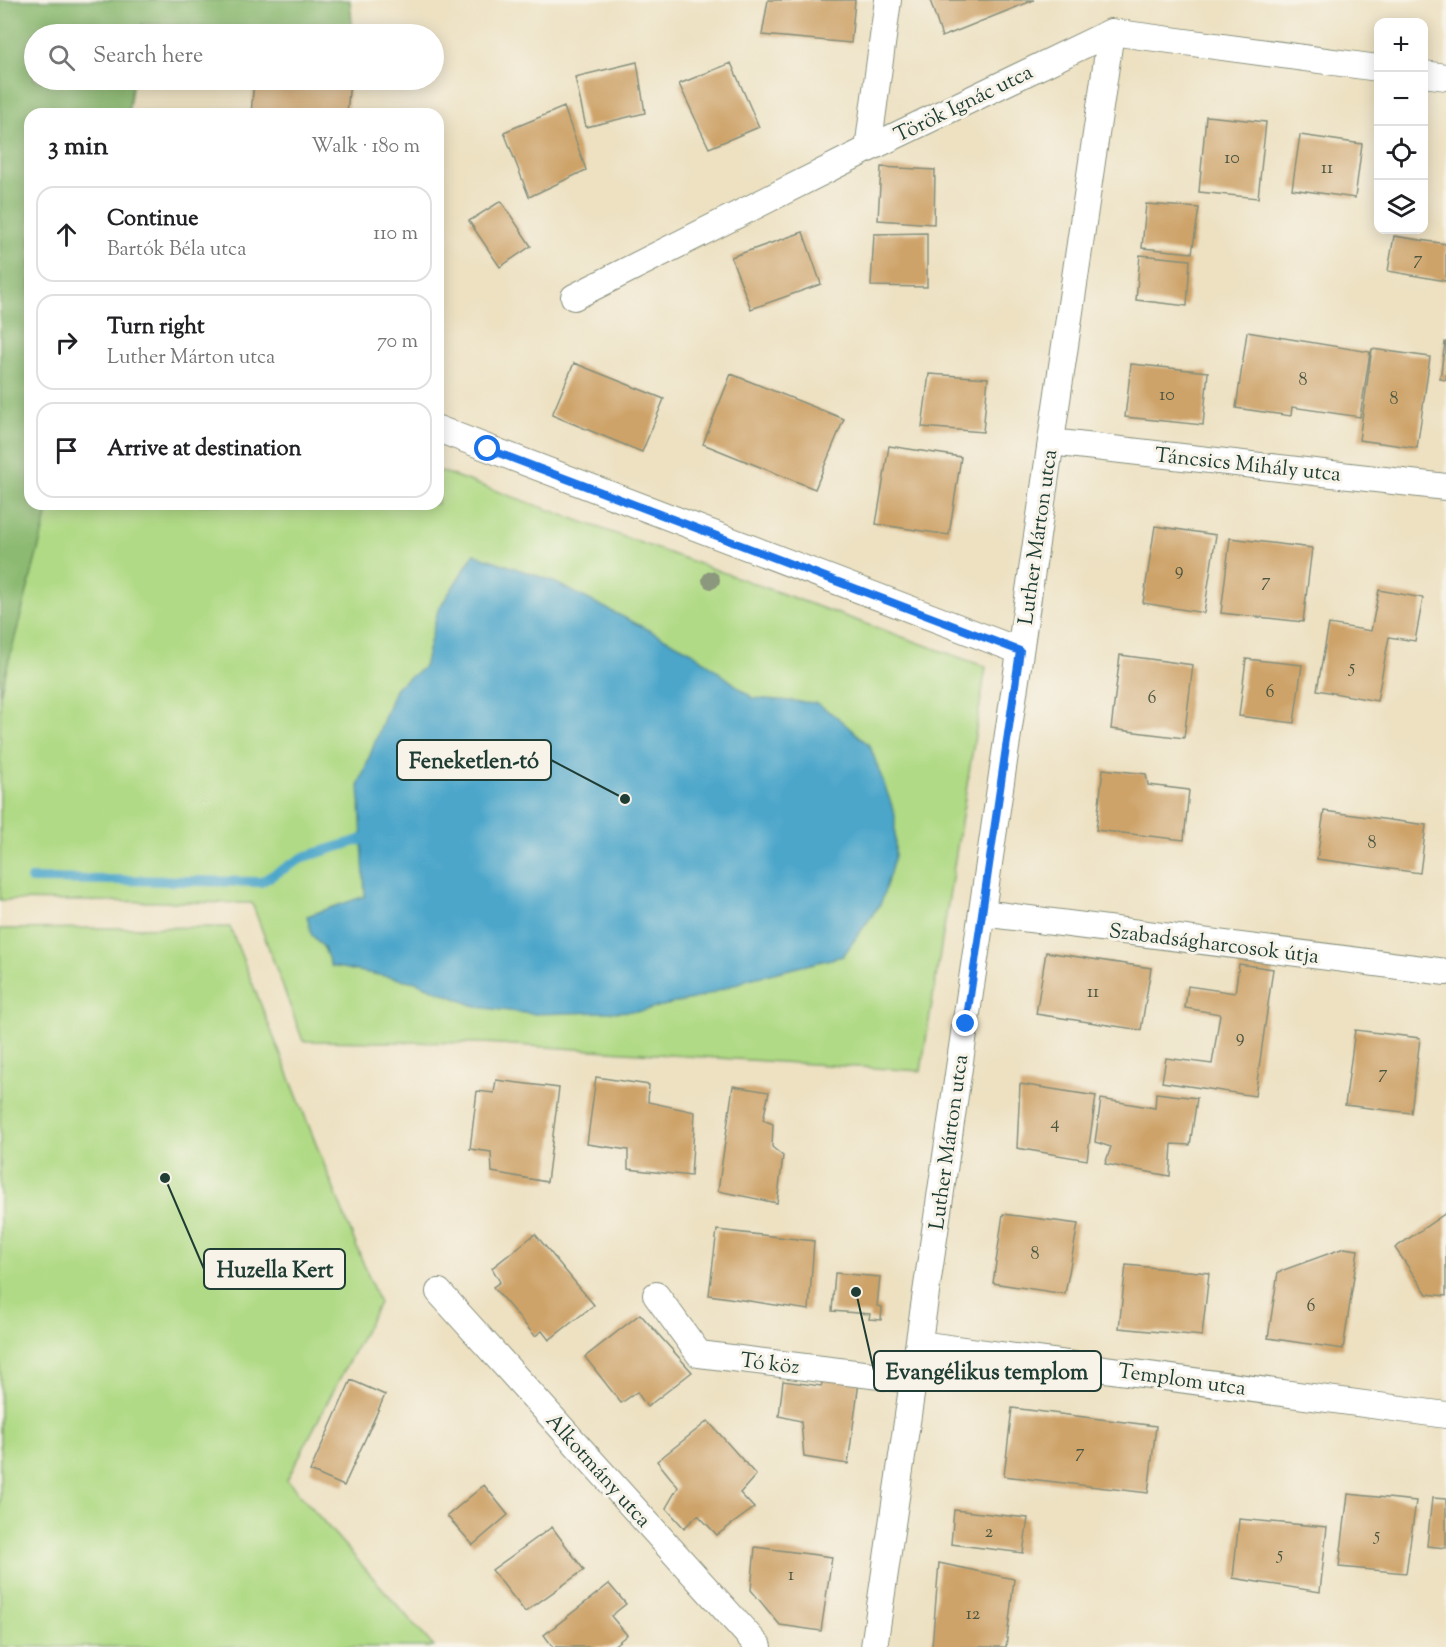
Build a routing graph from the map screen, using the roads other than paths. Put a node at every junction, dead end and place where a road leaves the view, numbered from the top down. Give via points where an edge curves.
1 (888, 0) edge
2 (1111, 32) junction
3 (1374, 67) edge
4 (1428, 75) edge
5 (1446, 78) edge
6 (868, 149) junction
7 (574, 297) dead end
8 (444, 431) edge
9 (1051, 442) junction
10 (1446, 487) edge
11 (1020, 651) junction
12 (982, 913) junction
13 (1446, 972) edge
14 (439, 1292) dead end
15 (656, 1295) dead end
16 (919, 1344) junction
17 (913, 1380) junction
18 (1446, 1415) edge
19 (759, 1647) edge
20 (874, 1647) edge

1 - 6 street
2 - 3 street
2 - 6 street, Török Ignác utca
2 - 9 street, Luther Márton utca
4 - 5 street
6 - 7 street, Török Ignác utca
8 - 11 street
9 - 10 street, Táncsics Mihály utca
9 - 11 street, Luther Márton utca
11 - 12 street, Luther Márton utca
12 - 13 street, Szabadságharcosok útja
12 - 16 street, Luther Márton utca
14 - 19 street, Alkotmány utca
15 - 17 street, Tó köz via 699,1354
16 - 17 street, Luther Márton utca
16 - 18 street, Templom utca
17 - 20 street, Luther Márton utca

